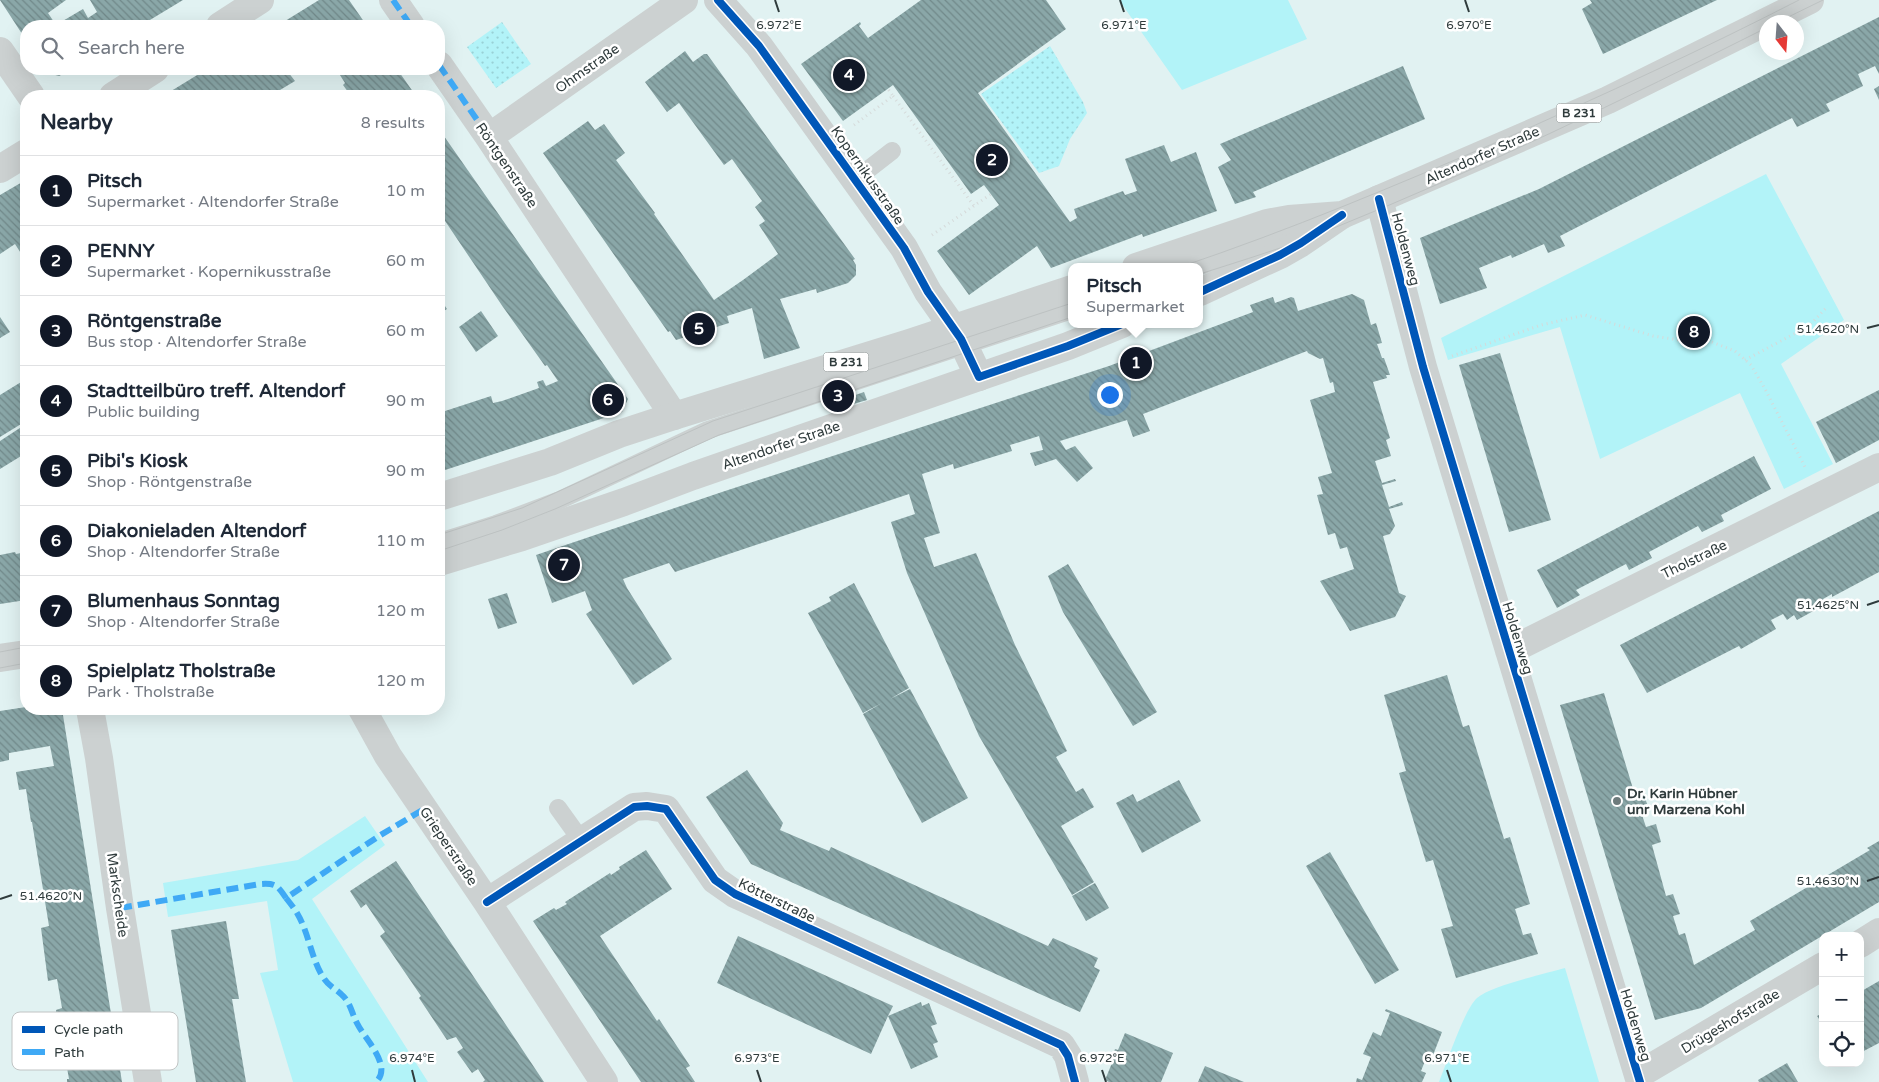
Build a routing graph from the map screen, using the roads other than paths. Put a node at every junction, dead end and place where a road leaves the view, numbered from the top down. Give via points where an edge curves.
1 (260, 0) edge
2 (393, 0) edge
3 (684, 0) edge
4 (718, 0) edge
5 (1810, 0) edge
6 (229, 20) edge
7 (407, 20) edge
8 (0, 51) edge
9 (445, 74) edge
10 (146, 75) edge
11 (27, 90) edge
12 (122, 90) edge
13 (489, 137) junction
14 (892, 151) dead end
15 (20, 157) edge
16 (0, 169) edge
17 (856, 179) junction
18 (1380, 199) junction
19 (1342, 215) junction
20 (1148, 263) edge
21 (1203, 265) edge
22 (1068, 291) edge
23 (1203, 291) edge
24 (1068, 311) edge
25 (1112, 328) edge
26 (959, 337) junction
27 (979, 377) junction
28 (674, 416) junction
29 (1879, 467) edge
30 (445, 495) edge
31 (445, 540) edge
32 (445, 560) edge
33 (1509, 651) junction
34 (20, 655) edge
35 (0, 658) edge
36 (91, 715) edge
37 (365, 715) edge
38 (558, 808) dead end
39 (581, 840) junction
40 (487, 902) junction
41 (1879, 932) edge
42 (1864, 941) edge
43 (1819, 968) edge
44 (137, 1012) edge
45 (1639, 1079) edge
46 (604, 1082) edge
47 (1075, 1082) edge

1 - 6 street
2 - 7 street
3 - 13 street, Ohmstraße
4 - 17 street, Kopernikusstraße via 759,46
5 - 18 street, Altendorfer Straße / B 231 via 1608,100
8 - 11 street
9 - 13 street, Röntgenstraße
10 - 12 street
13 - 28 street, Röntgenstraße
14 - 17 lane
15 - 16 street
17 - 26 street, Kopernikusstraße via 904,248 928,292
18 - 19 street, Altendorfer Straße / B 231
18 - 33 street, Holdenweg via 1423,367
19 - 20 street, Altendorfer Straße / B 231 via 1267,223
19 - 21 lane
19 - 23 street, Altendorfer Straße / B 231 via 1280,255
22 - 26 street, B 231
24 - 26 lane
25 - 27 street, Altendorfer Straße
26 - 27 street, Kopernikusstraße
26 - 28 street, B 231
26 - 31 lane via 708,430 560,500
27 - 32 street, Altendorfer Straße via 522,537
28 - 30 street, B 231 via 550,462
29 - 33 street, Tholstraße
33 - 45 street, Holdenweg
34 - 35 street
36 - 44 street, Markscheide
37 - 40 street, Grieperstraße via 388,756
38 - 39 lane
39 - 40 street, Kötterstraße
39 - 47 street, Kötterstraße via 634,807 666,809 715,880 735,894 1061,1045 1068,1056
40 - 46 street, Grieperstraße
41 - 42 street
43 - 45 street, Drügeshofstraße

